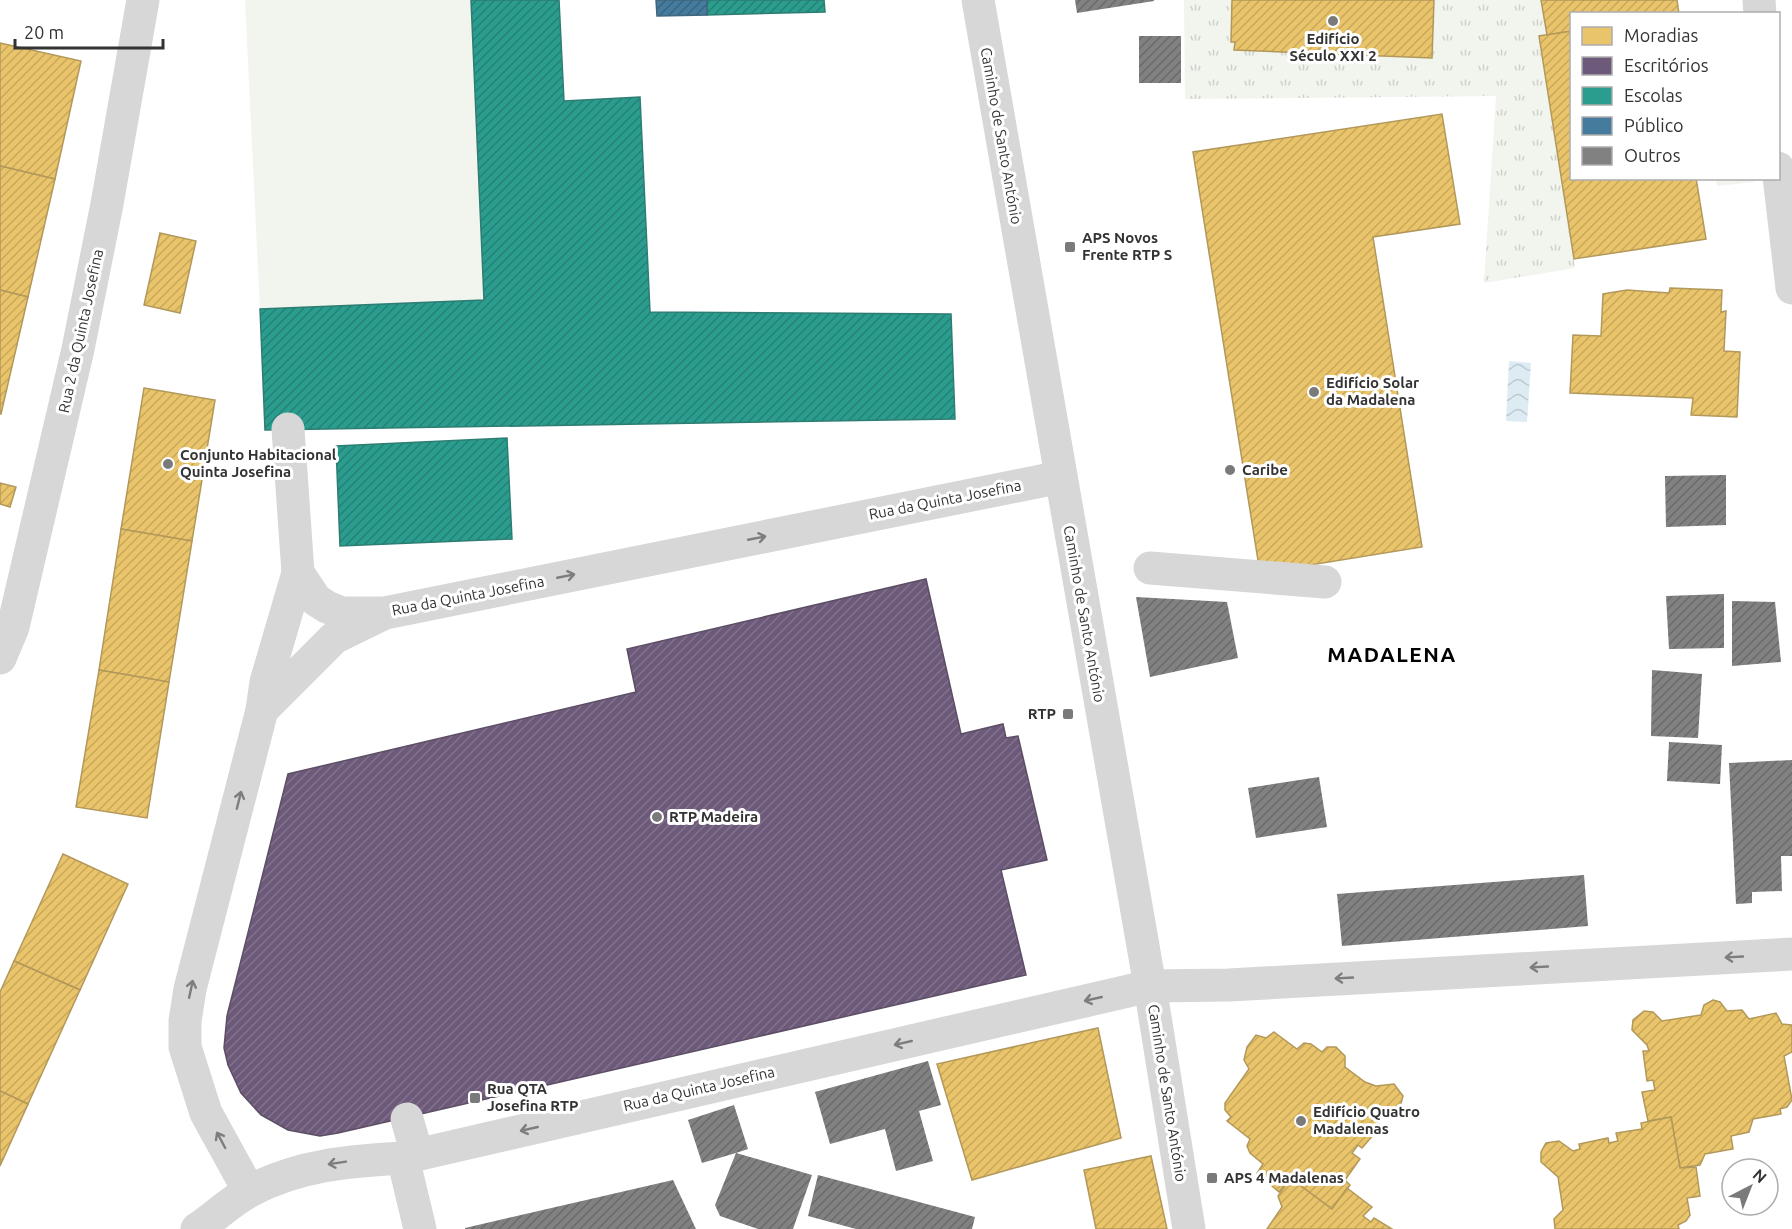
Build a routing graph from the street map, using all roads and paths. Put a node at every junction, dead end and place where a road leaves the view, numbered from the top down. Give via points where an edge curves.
1 (143, 0) edge
2 (978, 0) edge
3 (1780, 177) edge
4 (1792, 288) edge
5 (288, 429) dead end
6 (1061, 477) junction
7 (1150, 568) dead end
8 (298, 573) junction
9 (1325, 582) dead end
10 (385, 613) junction
11 (0, 658) edge
12 (262, 710) junction
13 (1792, 954) edge
14 (1150, 986) junction
15 (407, 1119) dead end
16 (410, 1156) junction
17 (249, 1191) junction
18 (197, 1229) edge
19 (420, 1229) edge
20 (1189, 1229) edge

1 - 11 street, Rua 2 da Quinta Josefina via 78,349 12,627
2 - 6 street, Caminho de Santo António
3 - 4 street
5 - 8 street
10 -> 6 street, Rua da Quinta Josefina
6 - 14 street, Caminho de Santo António
7 - 9 street
8 - 10 street via 316,600 327,608 342,613
8 - 12 street via 266,682
10 - 12 street, Rua da Quinta Josefina via 334,638
17 -> 12 street via 206,1113 186,1047 185,1021
13 -> 14 street, Rua da Quinta Josefina
14 -> 16 street, Rua da Quinta Josefina
14 - 20 street, Caminho de Santo António
15 - 16 street
16 -> 17 street, Rua da Quinta Josefina via 305,1169
16 - 19 street
17 - 18 street, Rua da Quinta Josefina

